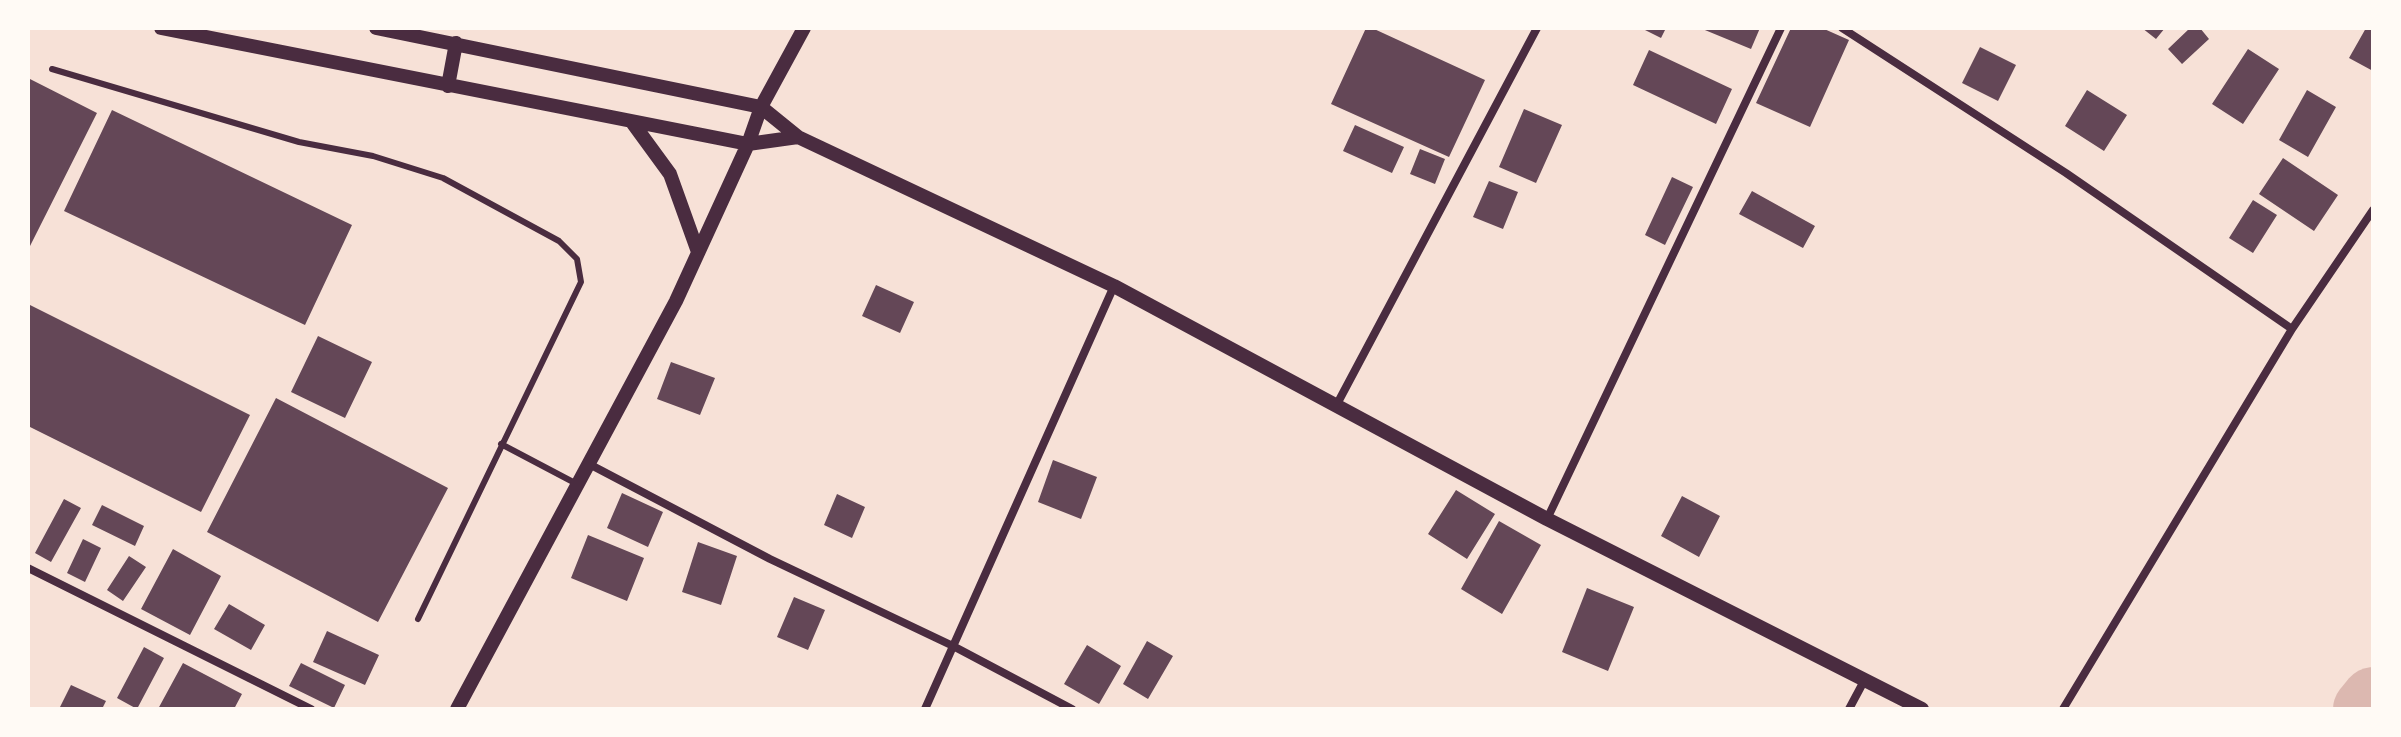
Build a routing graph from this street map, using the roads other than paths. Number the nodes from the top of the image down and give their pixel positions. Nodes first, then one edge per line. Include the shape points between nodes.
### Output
1 (161, 28) edge
2 (246, 28) edge
3 (376, 28) edge
4 (804, 28) edge
5 (1537, 28) edge
6 (1781, 28) edge
7 (1842, 28) edge
8 (456, 43) junction
9 (243, 44) junction
10 (52, 69) dead end
11 (448, 86) junction
12 (761, 107) junction
13 (632, 122) junction
14 (798, 137) junction
15 (748, 144) junction
16 (2373, 210) edge
17 (698, 252) junction
18 (1114, 286) junction
19 (2292, 329) junction
20 (1336, 407) junction
21 (501, 444) junction
22 (589, 464) junction
23 (578, 484) junction
24 (1547, 519) junction
25 (28, 568) edge
26 (418, 619) dead end
27 (953, 646) junction
28 (1864, 681) junction
29 (311, 709) edge
30 (457, 709) edge
31 (925, 709) edge
32 (1072, 709) edge
33 (1849, 709) edge
34 (1922, 709) edge
35 (2063, 709) edge

1 - 9 street
2 - 9 street
3 - 8 street
4 - 12 street
5 - 20 street
6 - 24 street
7 - 19 street via 2066,173
8 - 11 street
8 - 12 street
9 - 11 street
10 - 21 lane via 443,178 559,241 577,259 581,282
11 - 13 street
12 - 14 street
12 - 15 street
13 - 15 street
13 - 17 street via 670,174
14 - 15 street
14 - 18 street
15 - 17 street
16 - 19 street
17 - 22 street
18 - 20 street
18 - 27 street
19 - 35 street
20 - 24 street
21 - 23 lane
21 - 26 lane
22 - 23 street
22 - 27 street via 770,559
23 - 30 street
24 - 28 street
25 - 29 street
27 - 31 street
27 - 32 street
28 - 33 street
28 - 34 street

